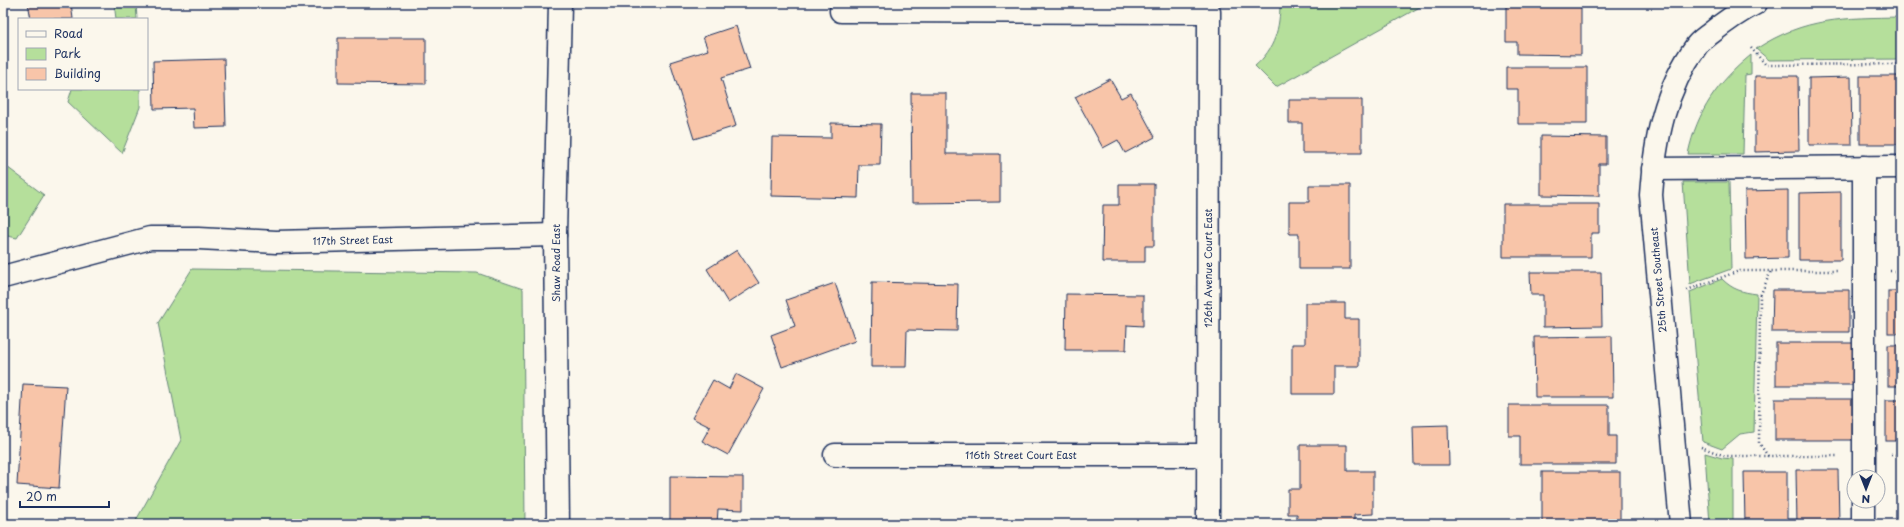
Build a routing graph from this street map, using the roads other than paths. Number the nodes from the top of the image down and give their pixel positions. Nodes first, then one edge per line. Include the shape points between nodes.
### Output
1 (560, 3) edge
2 (1756, 3) edge
3 (841, 11) dead end
4 (1901, 167) edge
5 (1864, 168) junction
6 (1653, 170) junction
7 (555, 235) junction
8 (3, 277) edge
9 (835, 455) dead end
10 (1208, 455) junction
11 (1864, 469) edge
12 (1864, 509) edge
13 (558, 524) edge
14 (1208, 524) edge
15 (1681, 524) edge
16 (1863, 524) edge

1 - 7 street, Shaw Road East
2 - 6 street, 25th Street Southeast via 1732,16 1698,44 1677,78 1663,115 1653,158
3 - 10 street, 126th Avenue Court East via 1209,12
4 - 5 street
5 - 6 street
5 - 11 street
6 - 15 street, 25th Street Southeast via 1652,208
7 - 8 street, 117th Street East via 276,242 150,238
7 - 13 street, Shaw Road East
9 - 10 street, 116th Street Court East
10 - 14 street, 126th Avenue Court East
12 - 16 street

